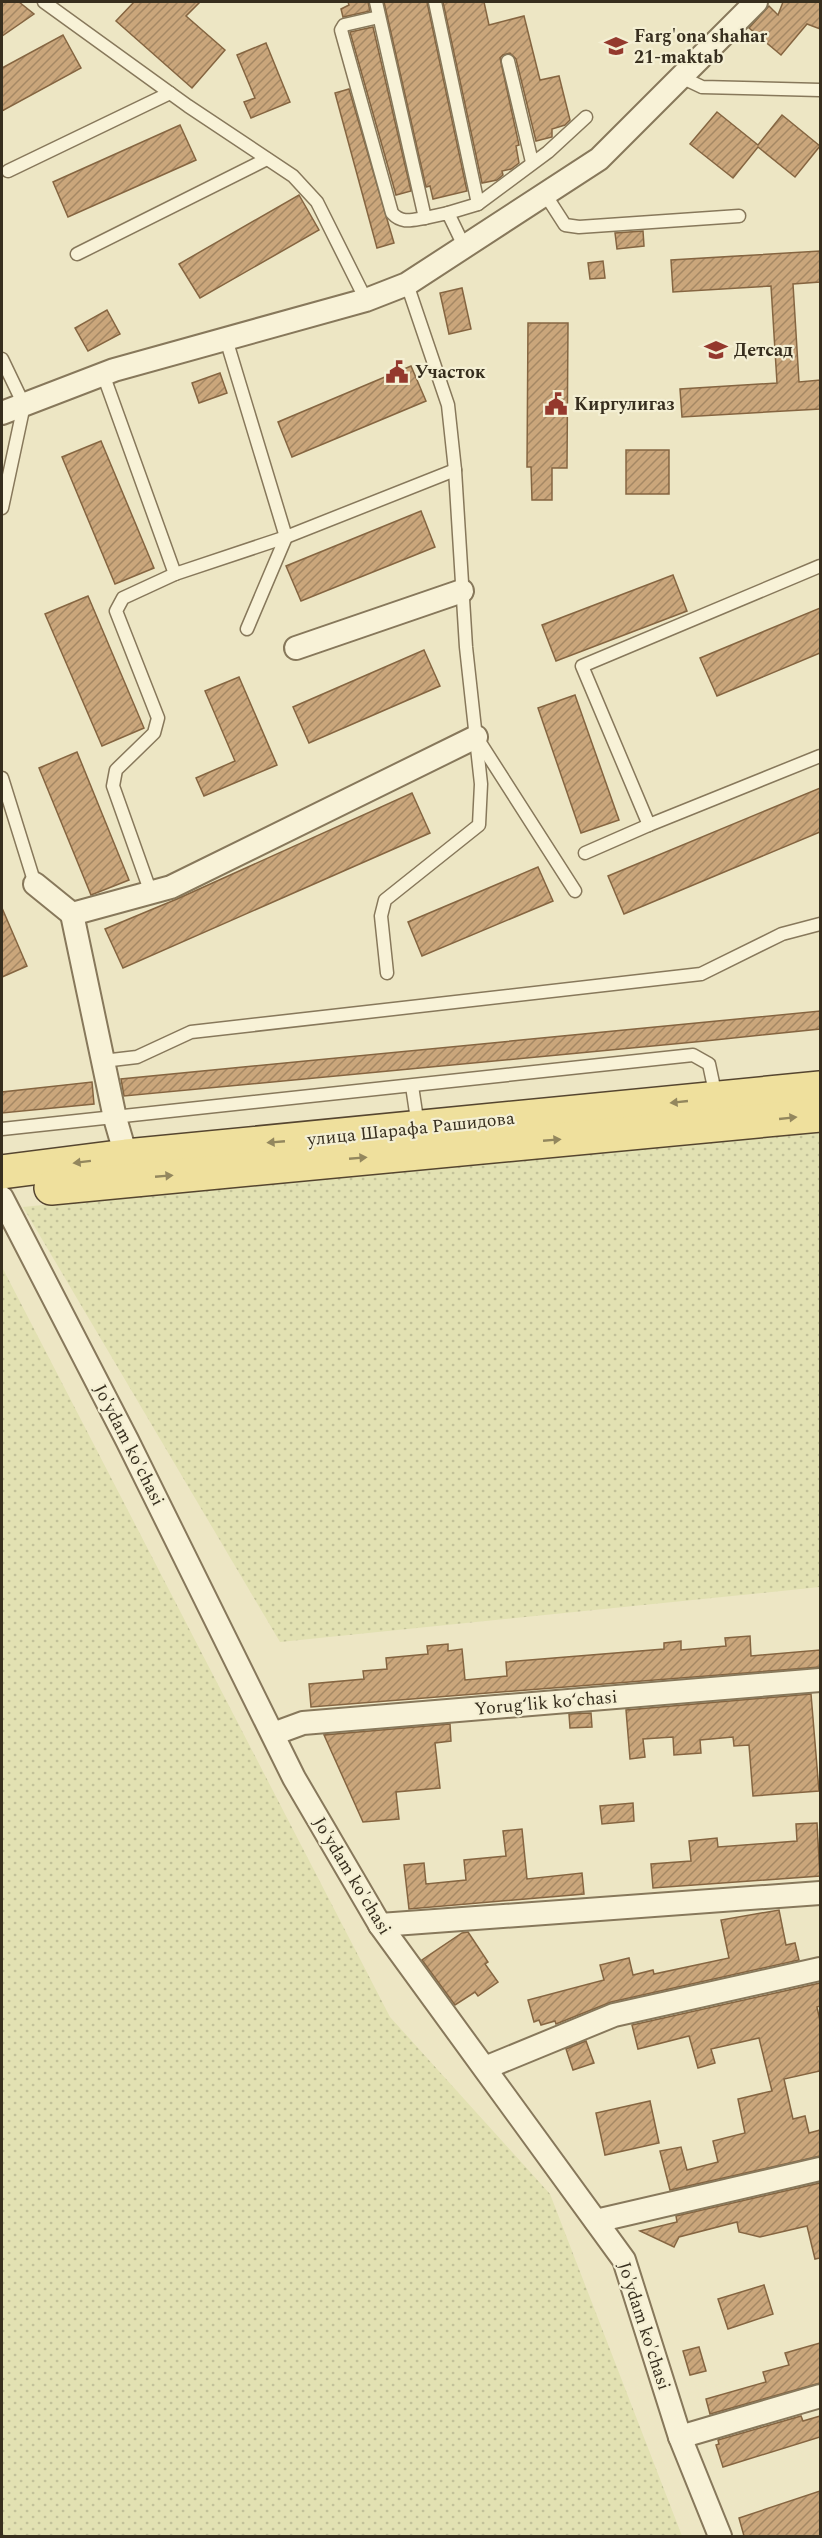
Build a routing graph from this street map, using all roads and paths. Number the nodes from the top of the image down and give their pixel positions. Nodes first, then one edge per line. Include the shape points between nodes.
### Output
1 (44, 2) edge
2 (376, 2) edge
3 (435, 2) edge
4 (756, 2) edge
5 (379, 17) junction
6 (508, 61) dead end
7 (681, 77) junction
8 (820, 90) edge
9 (170, 93) junction
10 (586, 117) dead end
11 (267, 159) junction
12 (532, 162) junction
13 (9, 171) dead end
14 (545, 194) junction
15 (478, 204) junction
16 (448, 213) junction
17 (739, 216) dead end
18 (425, 218) junction
19 (464, 246) junction
20 (77, 254) dead end
21 (407, 284) junction
22 (366, 300) junction
23 (226, 339) junction
24 (2, 359) edge
25 (103, 374) junction
26 (24, 405) junction
27 (2, 413) edge
28 (455, 470) junction
29 (2, 508) edge
30 (286, 537) junction
31 (820, 567) edge
32 (175, 574) junction
33 (462, 591) junction
34 (247, 629) dead end
35 (296, 648) dead end
36 (476, 737) junction
37 (820, 756) edge
38 (2, 778) edge
39 (5, 802) edge
40 (649, 825) junction
41 (585, 853) dead end
42 (35, 884) joint
43 (575, 891) dead end
44 (151, 892) junction
45 (72, 914) junction
46 (820, 924) edge
47 (387, 973) dead end
48 (103, 1061) junction
49 (412, 1086) junction
50 (820, 1088) edge
51 (733, 1106) junction
52 (820, 1115) edge
53 (115, 1118) junction
54 (418, 1128) junction
55 (2, 1129) edge
56 (126, 1156) junction
57 (2, 1172) edge
58 (2, 1193) edge
59 (2, 1198) edge
60 (820, 1680) edge
61 (273, 1734) junction
62 (820, 1893) edge
63 (380, 1925) junction
64 (820, 1969) edge
65 (485, 2067) junction
66 (820, 2169) edge
67 (596, 2221) junction
68 (820, 2396) edge
69 (680, 2437) junction
70 (720, 2536) edge

1 - 9 lane
2 - 5 lane
3 - 15 lane
4 - 7 street
5 - 18 lane
5 - 18 lane via 345,24 340,30 392,213 407,221
6 - 12 lane
7 - 8 lane via 702,87
7 - 14 street via 599,159
9 - 11 lane
9 - 13 lane
10 - 12 lane
11 - 20 lane
11 - 22 lane via 293,176 317,202
12 - 15 lane
14 - 17 lane via 565,225 579,227
14 - 19 street
15 - 16 lane
16 - 18 lane
16 - 19 lane
19 - 21 street
21 - 22 street
21 - 28 lane via 448,405
22 - 23 street
23 - 25 street
23 - 30 lane
24 - 26 lane
25 - 26 street
25 - 32 lane
26 - 27 street
26 - 29 lane
28 - 30 lane
28 - 33 lane
30 - 32 lane
30 - 34 lane
31 - 40 lane via 582,666
32 - 44 lane via 123,598 116,611 158,718 154,733 116,770 113,786
33 - 35 street
33 - 36 lane
36 - 43 lane
36 - 44 street via 171,887
36 - 47 lane via 481,784 479,825 386,900 381,916
37 - 40 lane
38 - 39 lane
39 - 42 lane
40 - 41 lane
42 - 45 street
44 - 45 street
45 - 48 street
46 - 48 lane via 782,934 701,974 191,1032 137,1057
48 - 53 street
49 - 51 lane via 693,1055 709,1064
49 - 53 lane
49 - 54 lane
50 - 51 main road, улица Шарафа Рашидова
51 -> 52 main road
51 -> 54 main road, улица Шарафа Рашидова
58 -> 51 main road
53 - 55 lane
53 - 56 street
54 -> 56 main road, улица Шарафа Рашидова
56 -> 57 main road, улица Шарафа Рашидова
59 - 61 street, Jo'ydam ko'chasi
60 - 61 street, Yorugʻlik koʻchasi via 303,1723
61 - 63 street, Jo'ydam ko'chasi via 294,1778
62 - 63 street
63 - 65 street, Jo'ydam ko'chasi
64 - 65 street via 614,2015
65 - 67 street, Jo'ydam ko'chasi
66 - 67 street
67 - 69 street, Jo'ydam ko'chasi via 624,2260
68 - 69 street
69 - 70 street, Jo'ydam ko'chasi

